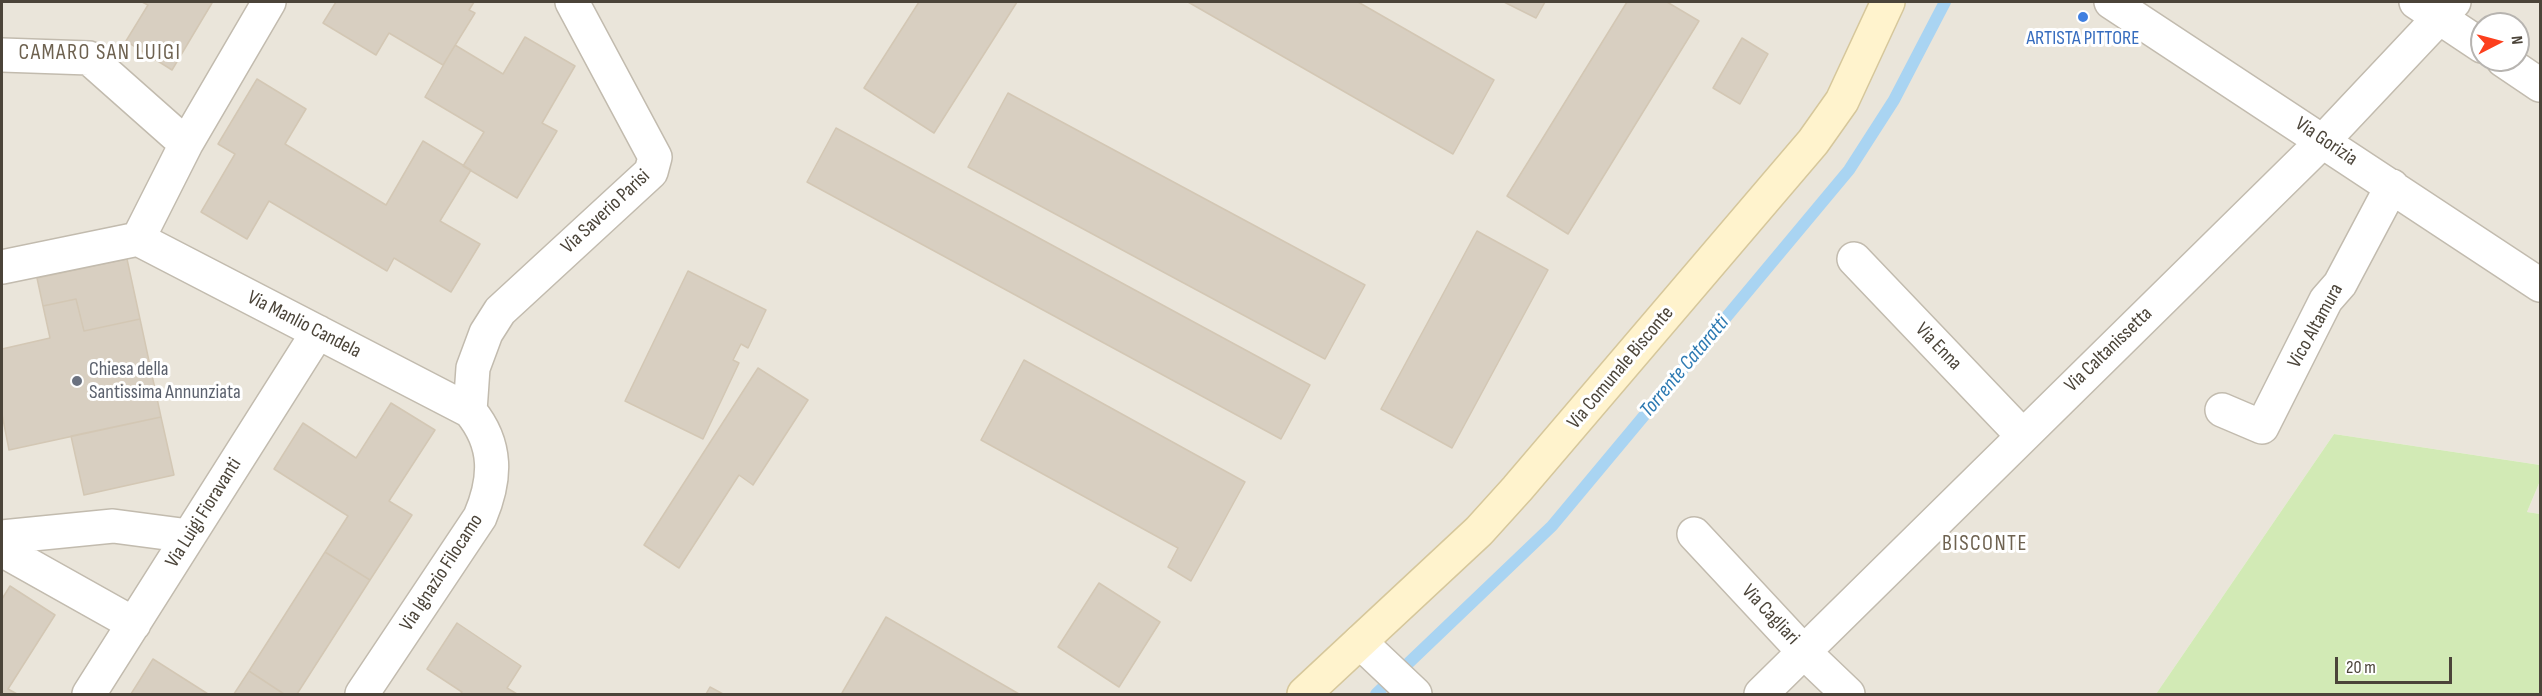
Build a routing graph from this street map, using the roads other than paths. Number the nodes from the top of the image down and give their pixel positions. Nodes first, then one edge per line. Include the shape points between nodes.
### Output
1 (269, 2) edge
2 (572, 2) edge
3 (1888, 2) edge
4 (2111, 2) edge
5 (2436, 7) edge
6 (2470, 36) edge
7 (2, 55) edge
8 (2521, 72) edge
9 (2541, 85) edge
10 (2323, 141) junction
11 (186, 144) junction
12 (2392, 186) junction
13 (138, 239) junction
14 (1854, 259) dead end
15 (2, 267) edge
16 (2541, 285) edge
17 (318, 332) junction
18 (2222, 410) dead end
19 (470, 411) junction
20 (2022, 435) junction
21 (1694, 534) dead end
22 (189, 536) junction
23 (2, 537) edge
24 (2, 550) edge
25 (134, 624) junction
26 (1370, 652) junction
27 (1804, 652) junction
28 (89, 694) edge
29 (362, 694) edge
30 (1304, 694) edge
31 (1415, 694) edge
32 (1761, 694) edge
33 (1848, 694) edge

1 - 11 street
2 - 19 street, Via Saverio Parisi via 655,157 654,166 500,311 486,333 473,368
3 - 26 street, Via Comunale Bisconte via 1842,101 1813,142 1517,489
4 - 10 street, Via Gorizia
5 - 6 street
5 - 10 street, Via Caltanissetta
7 - 11 street via 89,58
8 - 9 street
10 - 12 street, Via Gorizia
10 - 20 street, Via Caltanissetta
11 - 13 street
12 - 16 street, Via Gorizia
12 - 18 street, Vico Altamura via 2340,284 2326,300 2262,428
13 - 15 street
13 - 17 street, Via Manlio Candela
14 - 20 street, Via Enna
17 - 19 street, Via Manlio Candela
17 - 22 street, Via Luigi Fioravanti
19 - 29 street, Via Ignazio Filocamo via 484,428 488,441 489,495 480,517
20 - 27 street, Via Caltanissetta
21 - 27 street, Via Cagliari
22 - 23 street via 113,526
22 - 25 street, Via Luigi Fioravanti
24 - 25 street
25 - 28 street, Via Luigi Fioravanti
26 - 30 street, Via Comunale Bisconte
26 - 31 street
27 - 32 street, Via Caltanissetta
27 - 33 street, Via Cagliari

